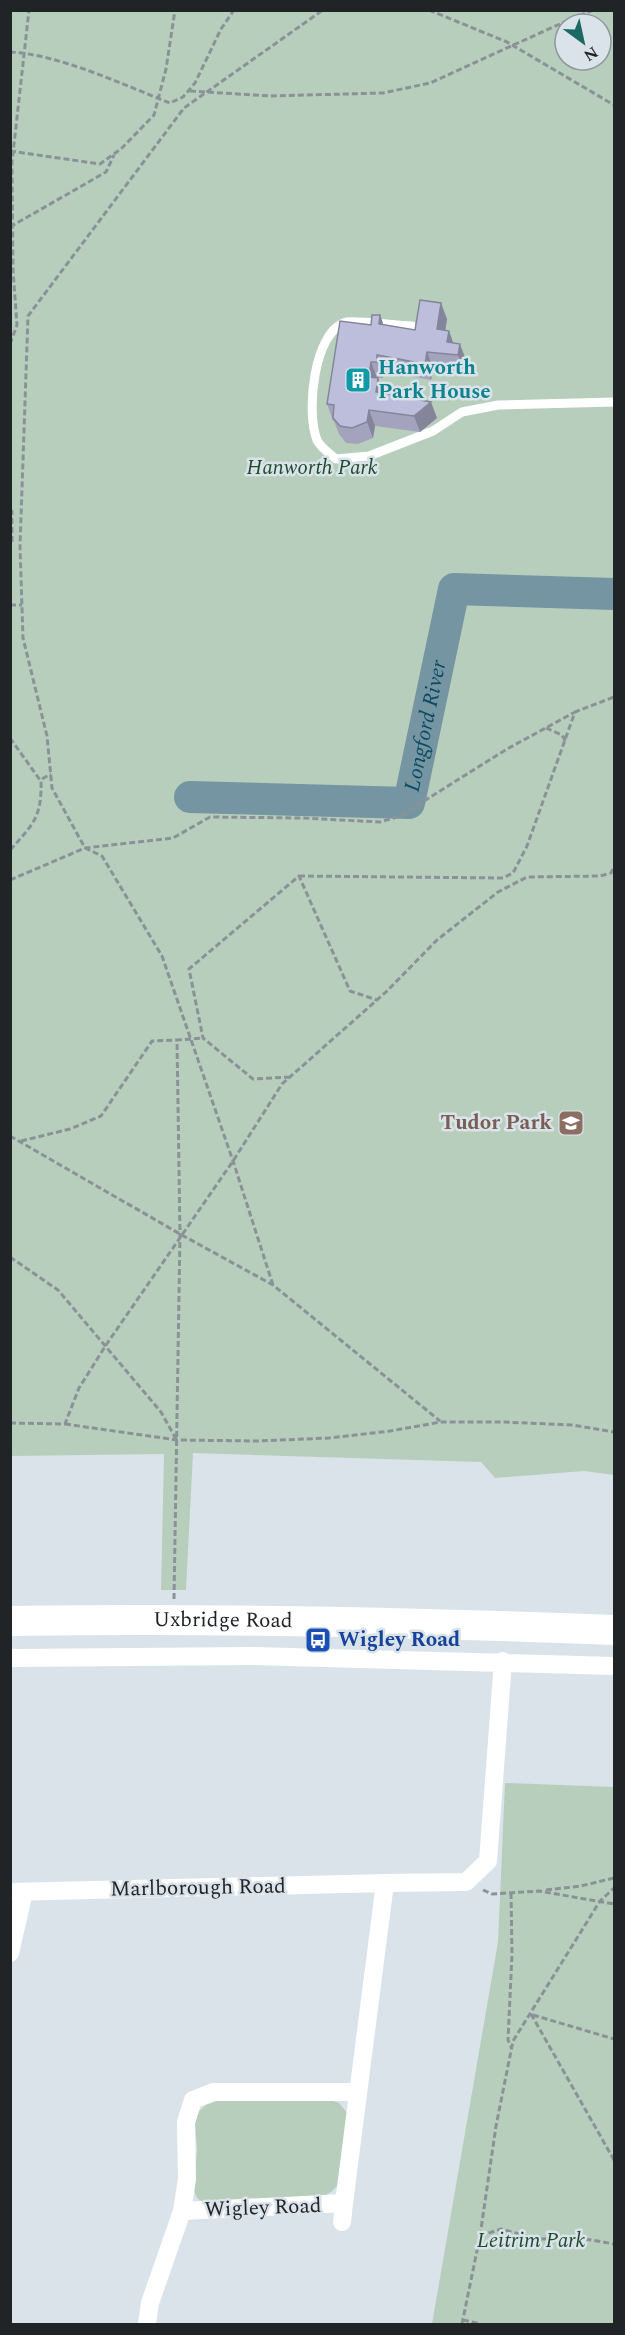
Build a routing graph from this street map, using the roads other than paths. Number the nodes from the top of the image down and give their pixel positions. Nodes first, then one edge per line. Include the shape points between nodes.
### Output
1 (412, 326) dead end
2 (615, 402) edge
3 (10, 1621) edge
4 (615, 1630) edge
5 (10, 1659) edge
6 (503, 1661) junction
7 (615, 1665) edge
8 (385, 1883) junction
9 (17, 1892) edge
10 (10, 1953) edge
11 (358, 2092) junction
12 (344, 2203) junction
13 (182, 2211) junction
14 (342, 2222) dead end
15 (147, 2325) edge

1 - 2 lane via 346,322 331,333 321,349 312,418 317,442 336,459 369,456 433,432 462,412 498,405
3 - 4 main road, Uxbridge Road via 174,1618
5 - 6 street, Uxbridge Road via 252,1656
6 - 7 street, Uxbridge Road
6 - 8 street via 488,1861 465,1882
8 - 9 street, Marlborough Road
8 - 11 street, Wigley Road
9 - 10 street
11 - 12 street, Wigley Road
11 - 13 street, Wigley Road via 213,2092 193,2100 186,2122 187,2179
12 - 13 street, Wigley Road
12 - 14 street, Wigley Road
13 - 15 street, Wigley Road via 150,2303

